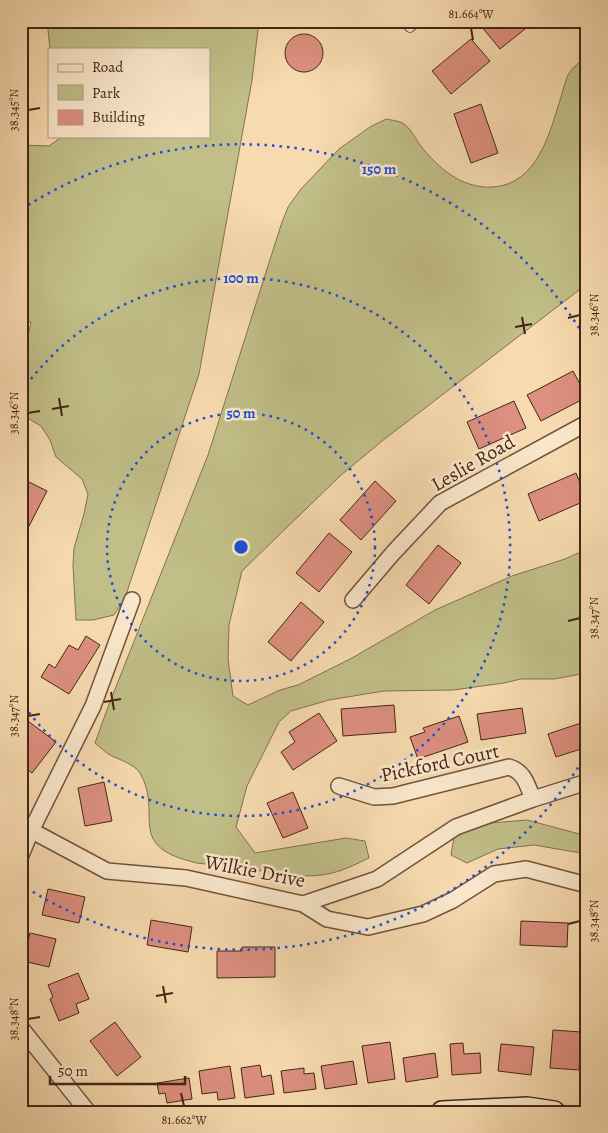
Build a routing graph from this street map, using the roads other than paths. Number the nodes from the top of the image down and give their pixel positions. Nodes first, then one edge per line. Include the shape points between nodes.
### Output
1 (402, 21) edge
2 (417, 21) edge
3 (587, 423) edge
4 (132, 600) dead end
5 (353, 600) dead end
6 (587, 782) edge
7 (339, 786) dead end
8 (533, 798) junction
9 (26, 828) edge
10 (21, 855) edge
11 (587, 884) edge
12 (302, 904) junction
13 (21, 1028) edge
14 (88, 1112) edge
15 (442, 1112) edge
16 (554, 1112) edge

1 - 2 lane via 410,28
3 - 5 street, Leslie Road via 440,502
4 - 9 street via 93,706
6 - 8 street, Wilkie Drive
7 - 8 street, Pickford Court via 374,798 393,796 509,767 524,776
8 - 12 street, Wilkie Drive via 456,827 377,879
9 - 10 street
9 - 12 street, Wilkie Drive via 107,871 186,878
11 - 12 street via 526,868 494,874 453,900 423,914 368,927 327,919
13 - 14 street
15 - 16 street via 526,1108

